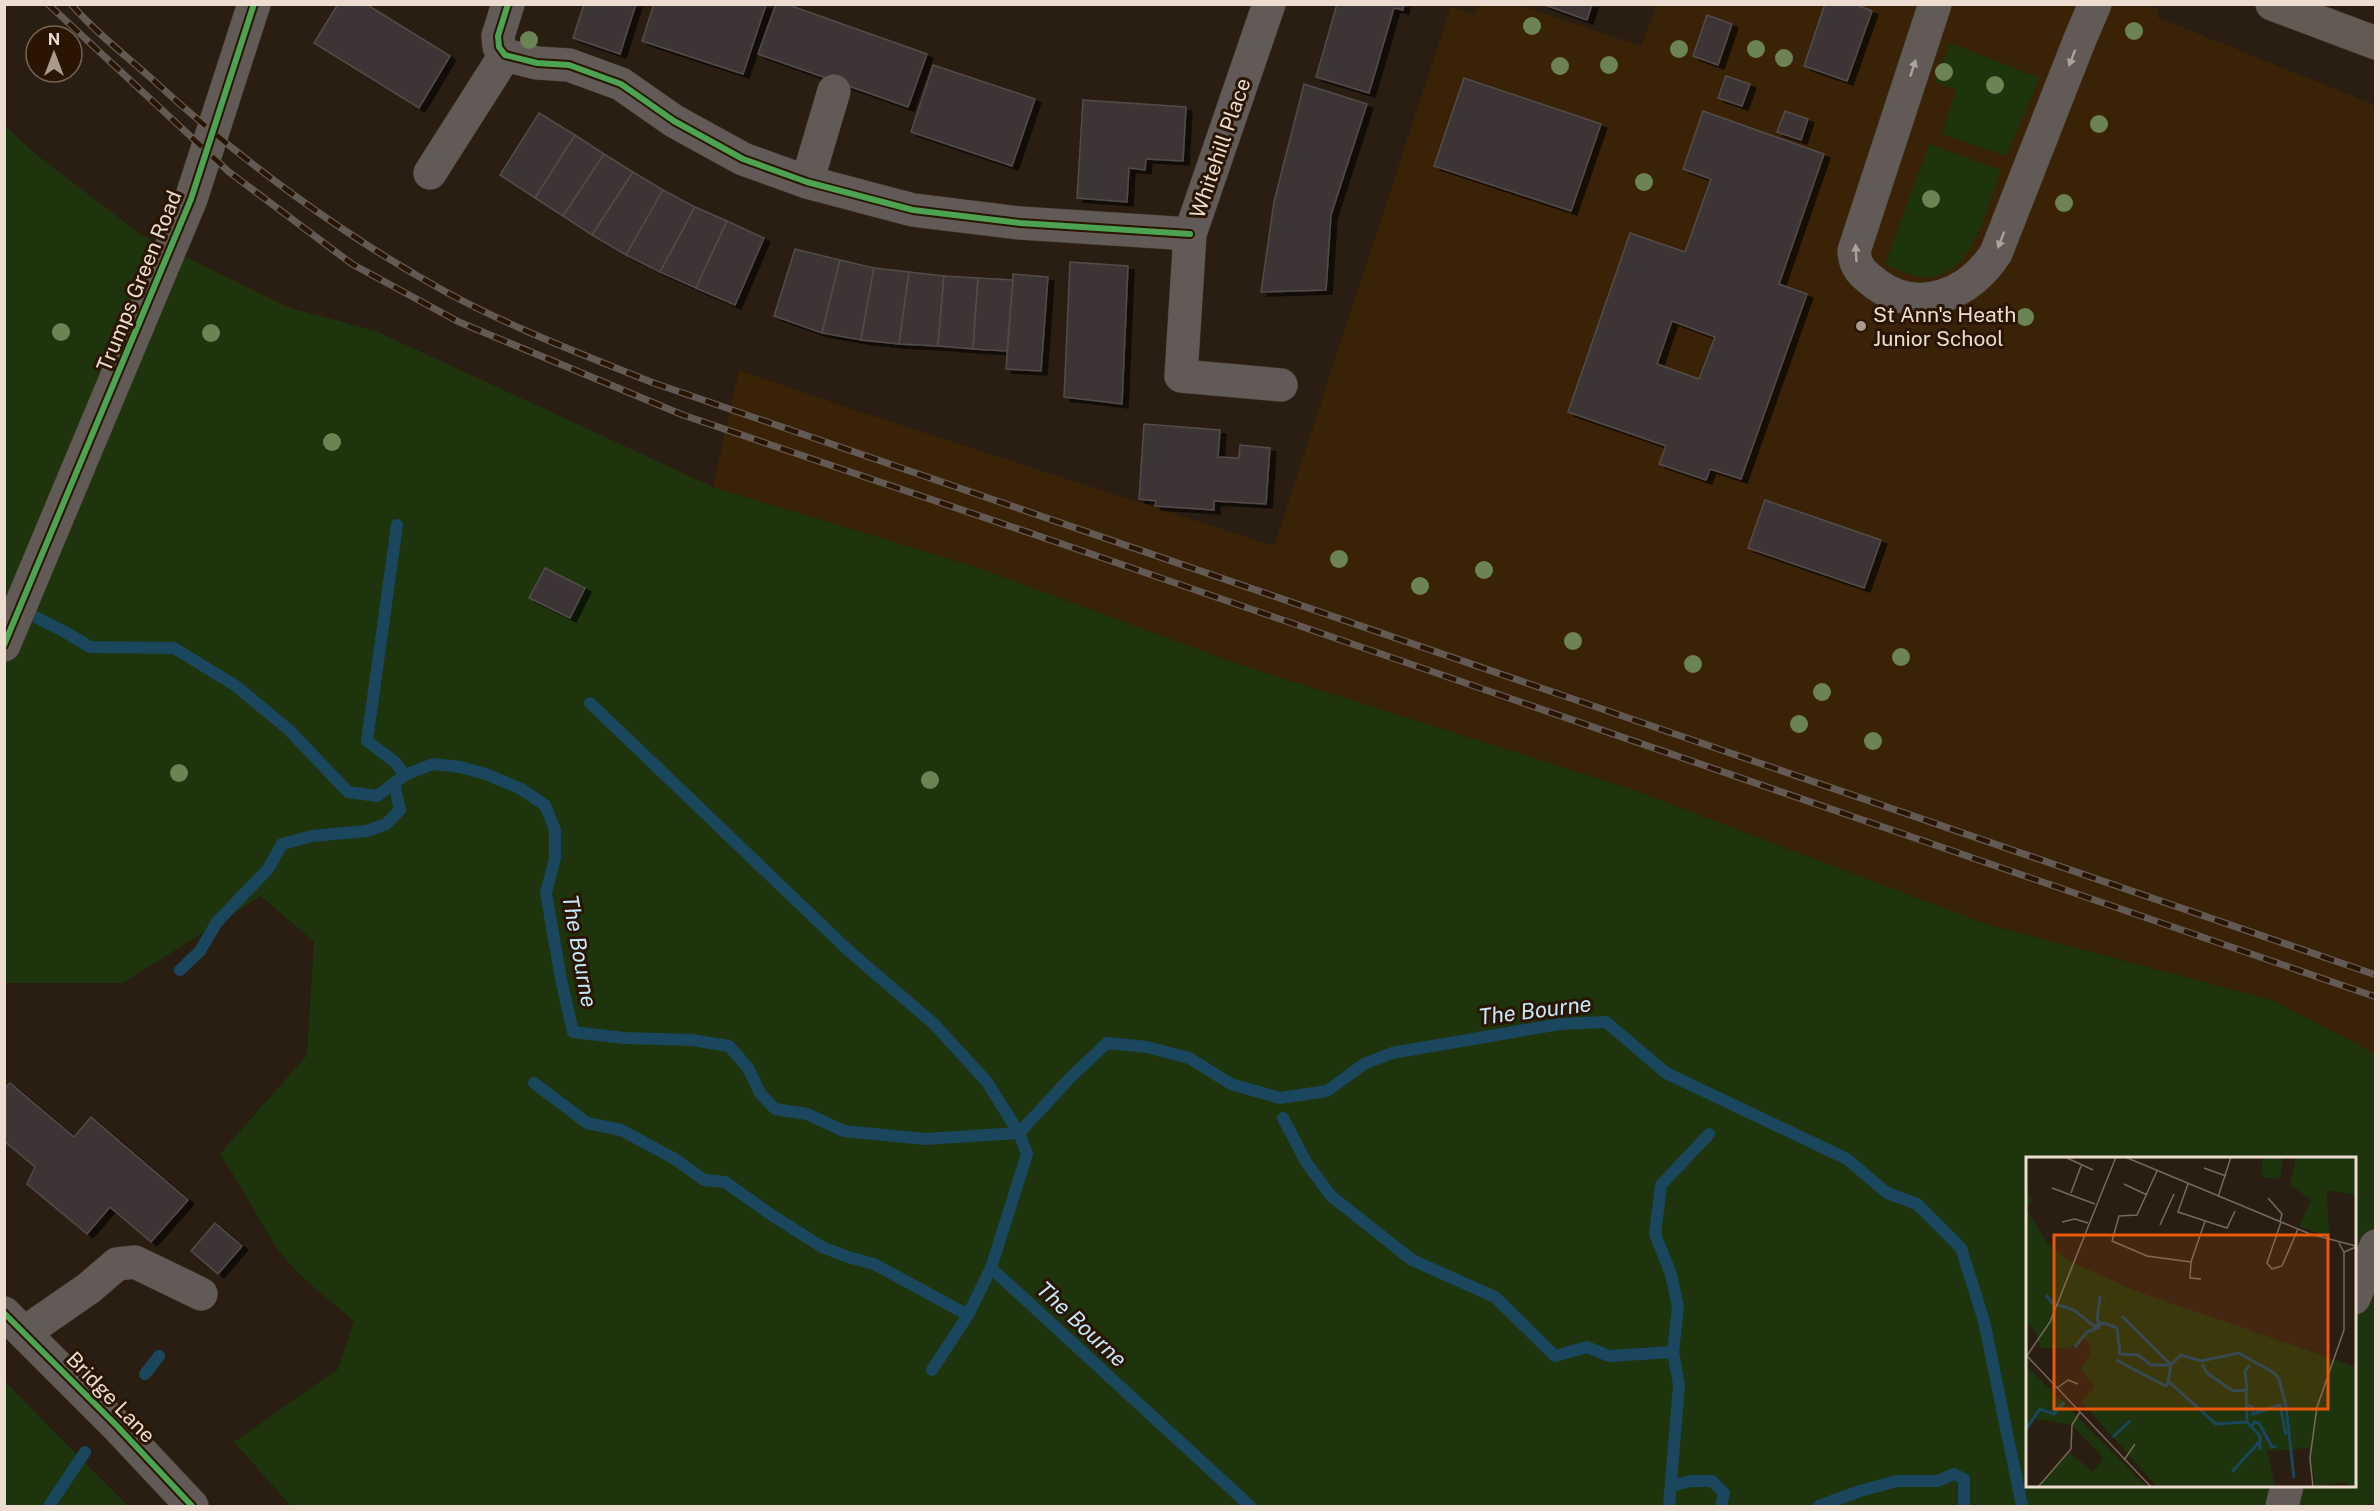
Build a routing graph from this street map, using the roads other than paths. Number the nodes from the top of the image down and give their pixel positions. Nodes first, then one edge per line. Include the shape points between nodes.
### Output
1 (254, 4) edge
2 (508, 4) edge
3 (1269, 4) edge
4 (1935, 4) edge
5 (2095, 4) edge
6 (2272, 4) edge
7 (2376, 43) edge
8 (505, 55) junction
9 (834, 91) dead end
10 (430, 173) dead end
11 (807, 182) junction
12 (1190, 234) junction
13 (1281, 385) dead end
14 (4, 645) edge
15 (2376, 1246) edge
16 (201, 1294) dead end
17 (2356, 1296) edge
18 (14, 1323) edge
19 (2287, 1487) edge
20 (192, 1506) edge
21 (2282, 1506) edge

1 - 14 street, Trumps Green Road via 191,199
2 - 8 street via 498,36
3 - 12 street, Whitehill Place
5 -> 4 street via 1991,261 1972,283 1956,292 1939,298 1910,298 1881,287 1865,275 1858,268 1854,251
6 - 7 main road
8 - 10 street
8 - 11 street via 569,65 621,84 674,121 743,159
9 - 11 street
11 - 12 street via 913,210 1020,223
12 - 13 street, Whitehill Place via 1181,376
15 - 17 street
16 - 18 street via 135,1262 117,1263 89,1288 53,1311
18 - 20 street, Bridge Lane
19 - 21 street

